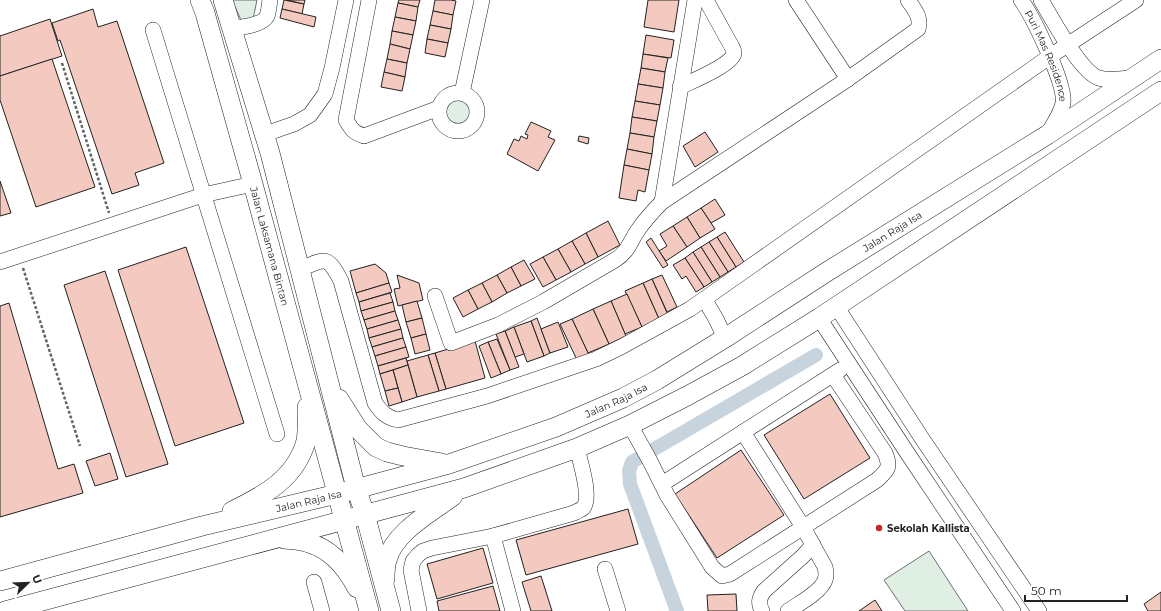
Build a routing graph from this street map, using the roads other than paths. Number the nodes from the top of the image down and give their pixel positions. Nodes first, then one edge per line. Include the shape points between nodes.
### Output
1 (200, 0) edge
2 (223, 0) edge
3 (270, 0) edge
4 (346, 0) edge
5 (369, 0) edge
6 (482, 0) edge
7 (695, 0) edge
8 (706, 0) edge
9 (796, 0) edge
10 (908, 0) edge
11 (1021, 0) edge
12 (1041, 0) edge
13 (1136, 0) edge
14 (232, 29) junction
15 (153, 30) dead end
16 (1068, 45) junction
17 (1049, 57) junction
18 (1161, 59) edge
19 (1133, 78) junction
20 (848, 79) junction
21 (680, 87) junction
22 (1161, 91) edge
23 (462, 93) junction
24 (439, 108) junction
25 (264, 134) junction
26 (1048, 134) junction
27 (277, 179) junction
28 (253, 184) junction
29 (203, 195) junction
30 (662, 202) junction
31 (0, 262) edge
32 (300, 269) junction
33 (435, 296) dead end
34 (705, 300) junction
35 (836, 306) junction
36 (819, 318) junction
37 (725, 338) junction
38 (850, 364) junction
39 (833, 375) junction
40 (329, 382) junction
41 (307, 383) junction
42 (630, 425) junction
43 (743, 432) junction
44 (277, 434) dead end
45 (923, 440) junction
46 (577, 448) junction
47 (906, 451) junction
48 (449, 464) junction
49 (662, 484) junction
50 (356, 488) junction
51 (464, 488) junction
52 (337, 494) junction
53 (365, 514) junction
54 (344, 520) junction
55 (202, 526) junction
56 (803, 527) junction
57 (493, 536) junction
58 (277, 538) junction
59 (813, 545) junction
60 (605, 569) dead end
61 (0, 581) edge
62 (314, 582) dead end
63 (384, 587) junction
64 (369, 610) edge
65 (4, 611) edge
66 (322, 611) edge
67 (391, 611) edge
68 (419, 611) edge
69 (513, 611) edge
70 (618, 611) edge
71 (762, 611) edge
72 (788, 611) edge
73 (1013, 611) edge
74 (1039, 611) edge

1 - 28 main road, Jalan Laksamana Bintan
2 - 14 main road
3 - 14 street via 267,16 261,22
4 - 25 street via 325,94 310,115 294,124
5 - 24 street via 346,120 352,130 364,136
6 - 23 street
7 - 21 street
8 - 21 street via 735,53 719,68
9 - 20 street
10 - 20 street via 918,16 918,29
11 - 17 street, Puri Mas Residence
12 - 16 street, Puri Mas Residence
13 - 16 street
14 - 25 main road
15 - 29 street
16 - 17 street
16 - 19 street, Puri Mas Residence via 1094,76 1100,79
17 - 26 street, Puri Mas Residence via 1060,80 1063,103
17 - 34 street
18 - 19 main road, Jalan Raja Isa
19 - 26 main road, Jalan Raja Isa
20 - 30 street
21 - 30 street
22 - 35 main road
23 - 24 street via 456,92 445,97
23 - 24 street via 473,99 478,112 477,118 468,128 462,131 449,129 440,120
25 - 27 main road
26 - 37 main road, Jalan Raja Isa
27 - 28 main road
27 - 32 main road
28 - 29 street
28 - 41 main road, Jalan Laksamana Bintan
29 - 31 street
29 - 44 street
30 - 33 street via 643,223 623,255 498,325 451,343
32 - 34 street via 319,261 326,261 334,268 341,281 375,402 390,419 398,420 487,396 596,359 628,344
32 - 40 main road
34 - 37 street
35 - 36 main road
35 - 45 street
36 - 38 street
36 - 42 main road via 742,366
37 - 48 main road, Jalan Raja Isa via 624,398 556,427
38 - 39 street
38 - 47 street
39 - 43 street
39 - 56 street via 885,453 888,467 877,480
40 - 48 main road via 358,429 376,447 403,456
40 - 50 main road
41 - 52 main road, Jalan Laksamana Bintan
41 - 55 main road via 306,439 293,468 256,500
42 - 46 main road
42 - 49 street
43 - 49 street
43 - 56 street
45 - 47 street
45 - 74 street
46 - 51 main road
46 - 57 street via 586,490 586,502 582,508
47 - 73 street
48 - 50 main road, Jalan Raja Isa
49 - 56 street via 712,567 722,576 736,572
50 - 52 main road, Jalan Raja Isa
50 - 53 main road
51 - 53 main road
51 - 63 main road via 413,524 393,547 387,559
52 - 54 main road, Jalan Laksamana Bintan
52 - 55 main road, Jalan Raja Isa
53 - 54 main road
53 - 63 main road
54 - 58 main road
54 - 64 main road, Jalan Laksamana Bintan
55 - 61 main road, Jalan Raja Isa
56 - 59 street
57 - 68 street via 432,548 418,555 411,570
57 - 69 street
58 - 64 main road via 308,542 327,553 341,564 352,578
58 - 65 main road
59 - 71 street via 764,591 760,597
59 - 72 street via 825,567 825,581 814,593
60 - 70 street
62 - 66 street
63 - 67 main road

